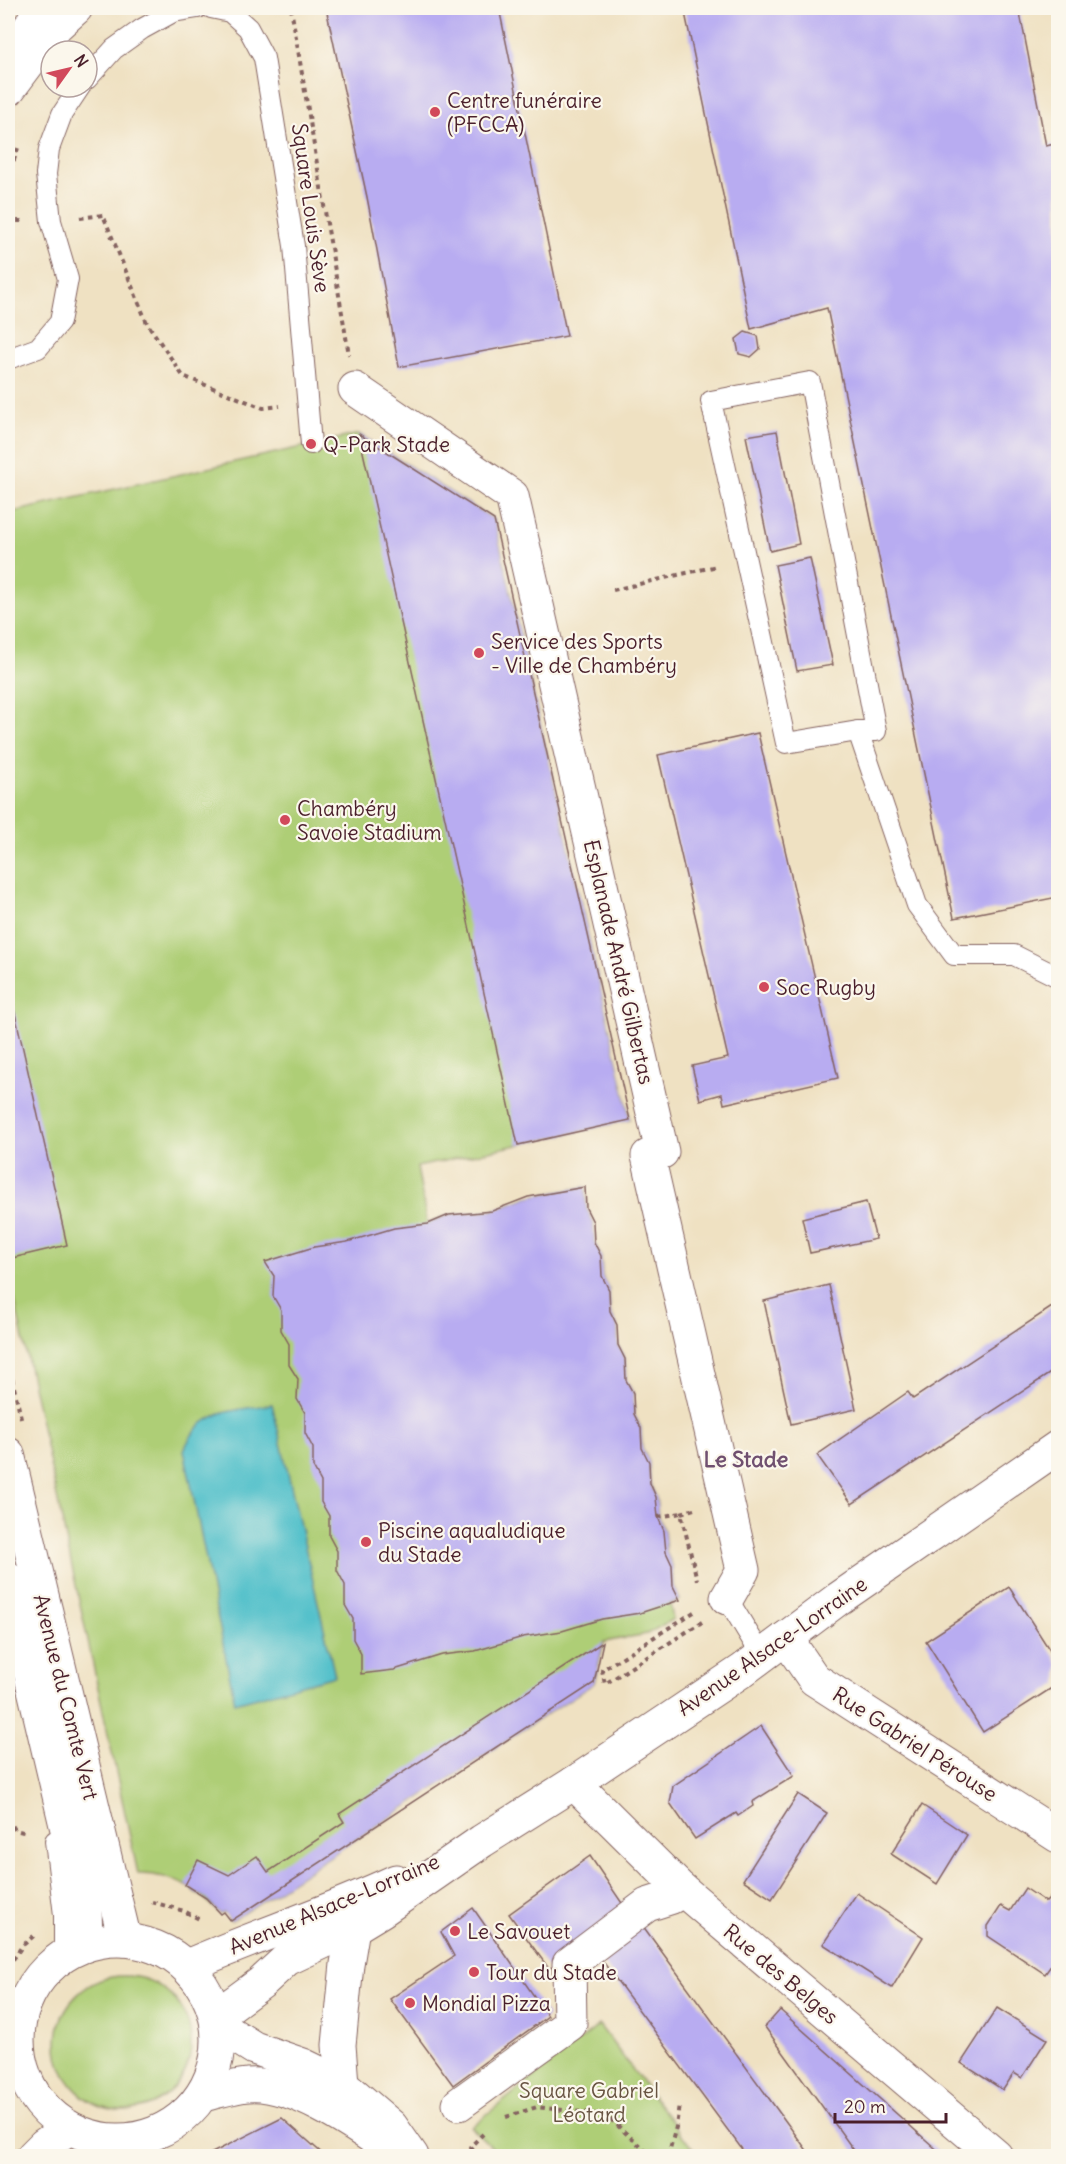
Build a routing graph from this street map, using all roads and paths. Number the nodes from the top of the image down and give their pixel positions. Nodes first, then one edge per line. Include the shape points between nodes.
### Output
1 (40, 8) edge
2 (76, 8) edge
3 (198, 8) edge
4 (211, 8) edge
5 (291, 8) edge
6 (99, 66) edge
7 (8, 77) edge
8 (8, 90) edge
9 (72, 99) edge
10 (8, 221) edge
11 (51, 221) junction
12 (8, 359) edge
13 (355, 389) joint
14 (308, 403) junction
15 (311, 444) dead end
16 (746, 560) junction
17 (613, 590) dead end
18 (858, 731) junction
19 (1059, 977) edge
20 (1059, 1447) edge
21 (8, 1454) edge
22 (696, 1509) dead end
23 (681, 1513) junction
24 (658, 1517) dead end
25 (8, 1579) edge
26 (709, 1602) junction
27 (8, 1643) edge
28 (774, 1647) junction
29 (574, 1783) junction
30 (1059, 1836) edge
31 (482, 1841) junction
32 (672, 1897) dead end
33 (146, 1901) dead end
34 (353, 1928) junction
35 (125, 1940) junction
36 (235, 1946) junction
37 (75, 1950) junction
38 (187, 1966) junction
39 (17, 1995) edge
40 (217, 2021) junction
41 (15, 2084) edge
42 (342, 2084) junction
43 (203, 2095) junction
44 (459, 2103) dead end
45 (679, 2104) dead end
46 (497, 2123) dead end
47 (488, 2130) dead end
48 (91, 2141) edge
49 (157, 2145) edge
50 (33, 2157) edge
51 (401, 2157) edge
52 (412, 2157) edge
53 (479, 2157) edge
54 (651, 2157) edge
55 (668, 2157) edge
56 (996, 2157) edge

1 - 7 main road via 14,56
2 - 8 main road via 56,26
3 - 6 lane via 173,12 142,29
4 - 14 lane, Square Louis Sève via 230,12 248,28 264,58 294,246
5 - 13 path
9 - 11 lane via 49,149 46,174
10 - 11 path
11 - 12 lane via 68,279 60,322 38,348
11 - 14 path via 103,215 147,323 183,376 263,408
13 - 26 main road, Esplanade André Gilbertas via 512,496 662,1152 648,1156 743,1569
14 - 15 lane, Square Louis Sève
16 - 17 path
16 - 18 lane via 786,743
16 - 18 lane via 711,401 810,382 876,731
18 - 19 lane via 917,905 954,956 1014,955
20 - 28 main road, Avenue Alsace-Lorraine
21 - 35 main road, Avenue du Comte Vert
22 - 23 path
23 - 24 path
23 - 26 path
25 - 37 main road, Avenue du Comte Vert via 85,1906
26 - 26 path via 605,1684 600,1670
26 - 28 lane
27 - 37 lane via 55,1839 64,1915
28 - 29 main road, Avenue Alsace-Lorraine
28 - 30 main road, Rue Gabriel Pérouse via 814,1679
29 - 31 main road, Avenue Alsace-Lorraine
29 - 56 main road, Rue des Belges via 678,1886
31 - 34 main road, Avenue Alsace-Lorraine
31 - 36 main road, Avenue Alsace-Lorraine via 341,1906
32 - 44 main road via 647,1905 569,1964 570,2024
33 - 36 path via 184,1911 212,1926
34 - 40 main road, Avenue Alsace-Lorraine via 287,1959
34 - 42 main road via 339,2045
35 - 37 main road via 103,1941
35 - 38 main road via 166,1952
36 - 38 main road, Avenue Alsace-Lorraine
37 - 39 main road
38 - 40 main road via 207,1993
39 - 41 main road
40 - 42 main road via 254,2048
40 - 43 main road via 219,2049
41 - 48 main road
42 - 52 main road via 391,2126
43 - 49 main road
43 - 51 main road via 249,2085 291,2092 352,2123
45 - 55 path
46 - 54 path via 537,2107 606,2115
47 - 53 path via 470,2147
48 - 49 main road via 131,2140
48 - 50 main road via 44,2145

